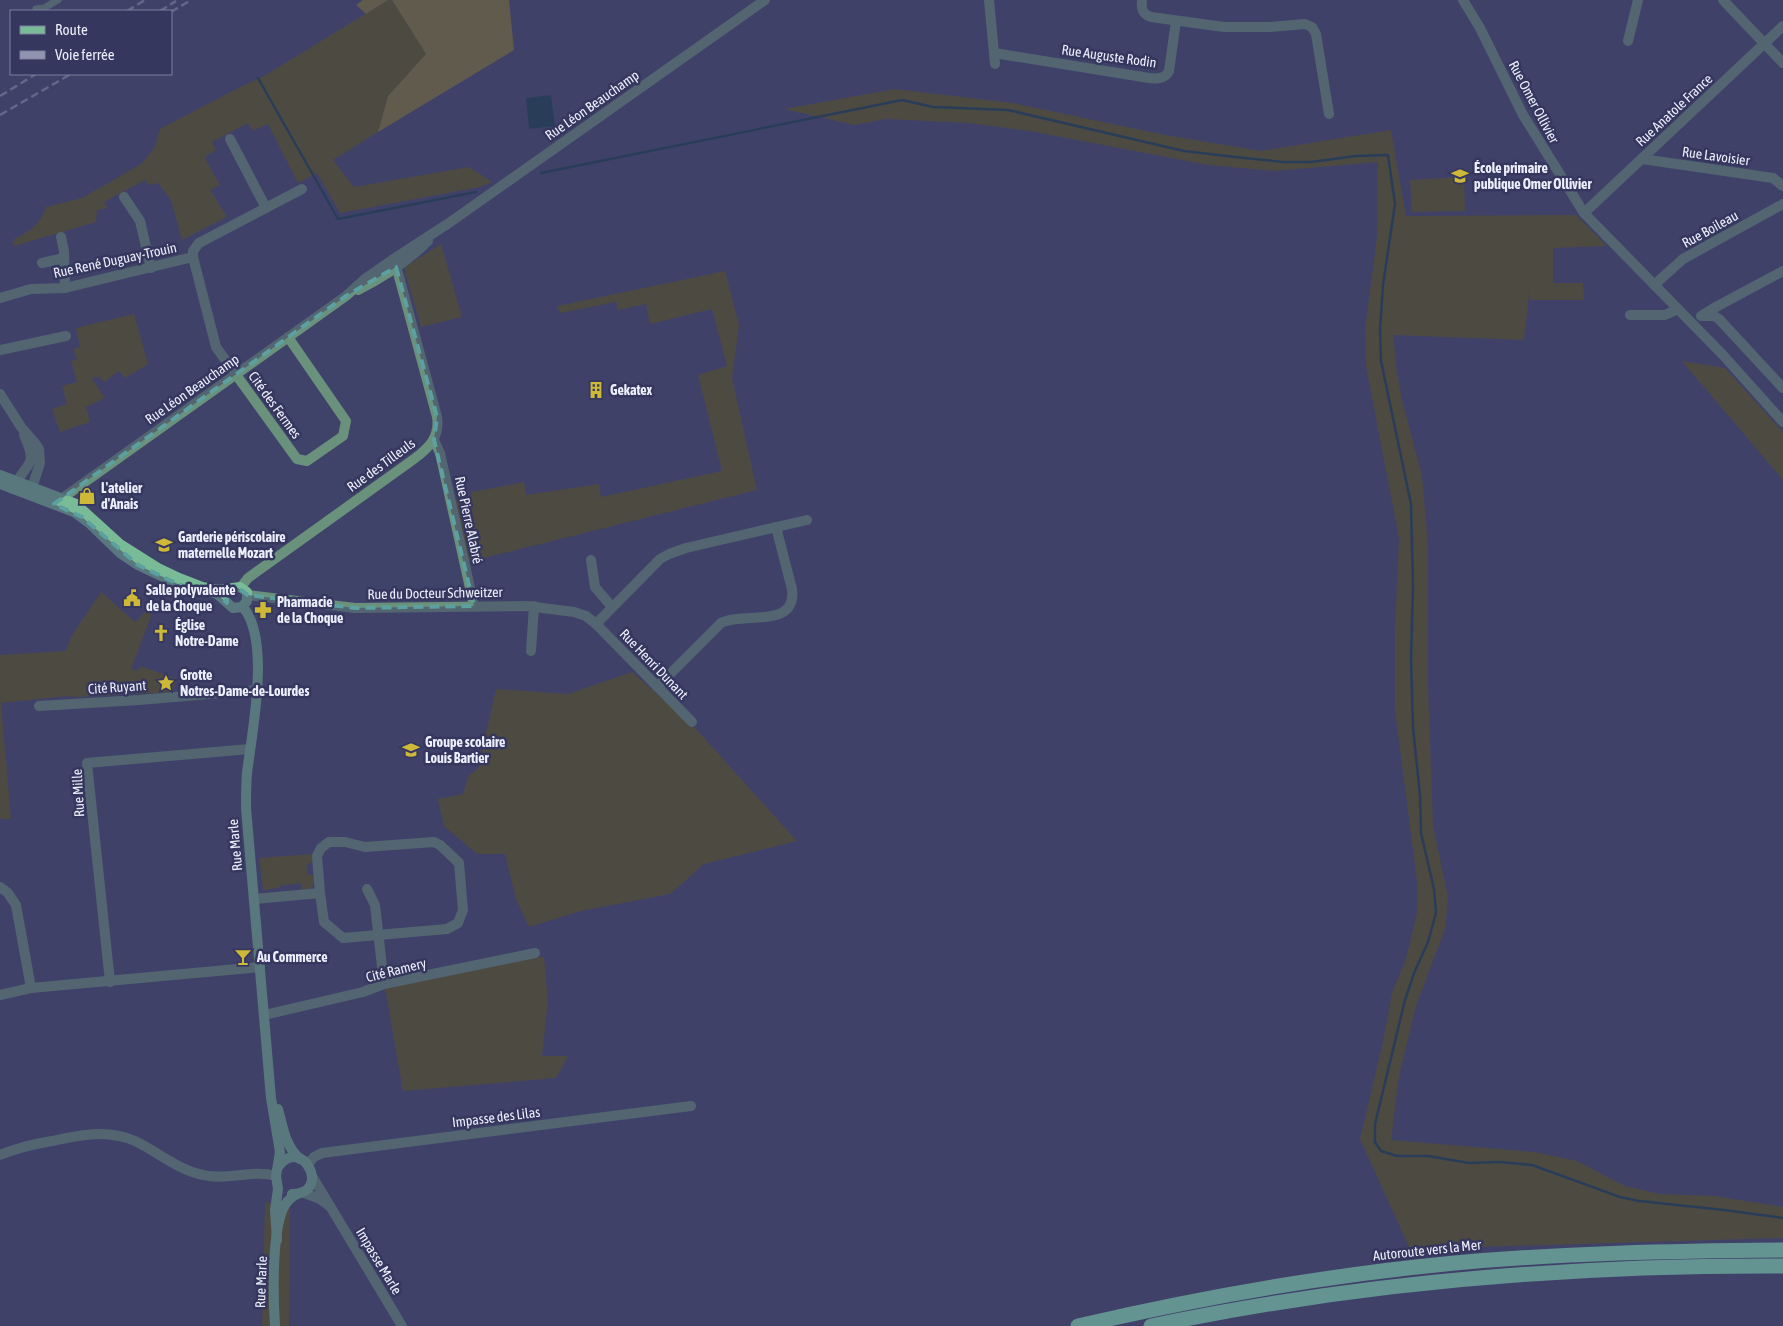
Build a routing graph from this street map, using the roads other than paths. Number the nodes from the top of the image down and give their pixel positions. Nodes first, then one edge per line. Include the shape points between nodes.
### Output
1 (58, 0) edge
2 (765, 0) edge
3 (989, 0) edge
4 (1142, 0) edge
5 (1463, 0) edge
6 (1638, 0) edge
7 (1723, 0) edge
8 (36, 9) dead end
9 (1176, 21) junction
10 (1783, 26) edge
11 (1628, 41) dead end
12 (1765, 43) junction
13 (994, 53) junction
14 (1783, 62) edge
15 (995, 64) dead end
16 (1329, 114) dead end
17 (230, 139) dead end
18 (1642, 159) junction
19 (1783, 186) edge
20 (302, 189) dead end
21 (124, 197) dead end
22 (1783, 204) edge
23 (266, 208) junction
24 (1584, 213) junction
25 (60, 237) dead end
26 (193, 257) junction
27 (64, 258) junction
28 (42, 263) dead end
29 (394, 263) junction
30 (151, 268) junction
31 (1783, 271) edge
32 (1654, 285) junction
33 (65, 288) junction
34 (0, 298) edge
35 (1678, 309) junction
36 (1630, 315) dead end
37 (1702, 316) junction
38 (1691, 322) junction
39 (66, 336) dead end
40 (288, 337) junction
41 (0, 350) edge
42 (236, 374) junction
43 (1783, 388) edge
44 (0, 394) edge
45 (1783, 422) edge
46 (21, 427) junction
47 (434, 440) junction
48 (0, 475) edge
49 (0, 484) edge
50 (15, 485) junction
51 (31, 491) junction
52 (58, 501) junction
53 (807, 520) dead end
54 (776, 527) junction
55 (592, 560) dead end
56 (229, 589) junction
57 (244, 591) junction
58 (227, 602) junction
59 (474, 606) junction
60 (534, 606) junction
61 (243, 607) junction
62 (612, 607) junction
63 (596, 624) junction
64 (530, 651) dead end
65 (657, 687) junction
66 (257, 690) junction
67 (39, 706) dead end
68 (692, 722) dead end
69 (250, 749) junction
70 (0, 887) edge
71 (367, 889) dead end
72 (320, 893) junction
73 (254, 899) junction
74 (378, 935) junction
75 (535, 953) dead end
76 (260, 967) junction
77 (110, 982) junction
78 (384, 984) junction
79 (31, 988) junction
80 (0, 995) edge
81 (264, 1015) junction
82 (270, 1084) junction
83 (691, 1106) dead end
84 (0, 1155) edge
85 (304, 1161) junction
86 (277, 1175) junction
87 (312, 1176) junction
88 (300, 1193) junction
89 (332, 1209) junction
90 (277, 1240) junction
91 (1783, 1250) edge
92 (1783, 1266) edge
93 (275, 1326) edge
94 (402, 1326) edge
95 (1078, 1326) edge
96 (1151, 1326) edge

1 - 8 street
2 - 29 street, Rue Léon Beauchamp via 435,233 414,244
3 - 13 street
4 - 9 street via 1142,10 1148,16
5 - 24 street, Rue Omer Ollivier via 1483,32 1523,115
6 - 11 street
7 - 12 street
9 - 13 street, Rue Auguste Rodin via 1169,71 1161,78
9 - 16 street via 1224,27 1309,25 1316,34
10 - 12 street, Rue Anatole France
12 - 14 street
12 - 18 street, Rue Anatole France
13 - 15 street
17 - 23 street
18 - 19 street, Rue Lavoisier via 1773,178
18 - 24 street, Rue Anatole France
20 - 23 street
21 - 30 street via 140,221
22 - 32 street, Rue Boileau via 1683,259
23 - 26 street via 199,243
24 - 32 street, Rue Omer Ollivier
25 - 27 street
26 - 30 street, Rue René Duguay-Trouin
26 - 42 street, Rue René Duguay-Trouin via 214,342
27 - 28 street
27 - 33 street
29 - 40 street, Rue Léon Beauchamp via 366,278
29 - 47 street, Rue des Tilleuls via 437,417
30 - 33 street, Rue René Duguay-Trouin
31 - 37 street
32 - 35 street, Rue Omer Ollivier
33 - 34 street, Rue René Duguay-Trouin via 36,288
35 - 36 street via 1665,316
35 - 38 street, Rue Omer Ollivier
37 - 38 street
37 - 43 street via 1720,319
38 - 45 street, Rue Omer Ollivier
39 - 41 street
40 - 42 street, Rue Léon Beauchamp
40 - 42 street, Cité des Fermes via 346,421 343,436 307,461 297,459
42 - 52 street, Rue Léon Beauchamp
44 - 46 street
46 - 50 street via 32,460
46 - 51 street via 35,443 40,455
47 - 57 street, Rue des Tilleuls via 414,459 248,578
47 - 59 street, Rue Pierre Alabré via 440,453
48 - 50 main road
49 - 50 main road
50 - 51 main road
51 - 52 main road
52 - 56 main road via 82,509 109,535 158,568 202,587
52 - 58 main road via 138,565 180,585 217,594
53 - 54 street
54 - 62 street via 668,554
54 - 65 street via 792,589 789,607 778,615 734,618 721,623
55 - 62 street via 595,587
56 - 57 main road via 234,586
56 - 58 main road
57 - 59 street, Rue du Docteur Schweitzer via 355,608
57 - 61 main road via 247,601
58 - 61 main road via 235,608
59 - 60 street, Rue du Docteur Schweitzer
60 - 63 street, Rue du Docteur Schweitzer via 574,612
60 - 64 street
61 - 66 main road, Rue Marle via 249,615 256,639
62 - 63 street
63 - 65 street, Rue Henri Dunant
65 - 68 street, Rue Henri Dunant
66 - 67 street, Cité Ruyant
66 - 69 main road, Rue Marle
69 - 73 main road, Rue Marle via 246,808
69 - 77 street, Rue Mille via 87,763
70 - 79 street via 16,905
71 - 74 street via 375,905
72 - 73 street
72 - 74 street via 324,922 340,937
72 - 74 street via 317,856 329,842 345,842 365,848 432,842 440,845 461,867 463,910 458,922 446,929
73 - 76 main road, Rue Marle
74 - 78 street
75 - 78 street, Cité Ramery
76 - 77 street
76 - 81 main road, Rue Marle
77 - 79 street
78 - 81 street, Cité Ramery
79 - 80 street
81 - 82 main road, Rue Marle
82 - 85 main road, Rue Marle via 288,1144
82 - 86 main road, Rue Marle via 280,1152
83 - 85 street, Impasse des Lilas via 322,1153
84 - 86 street via 80,1135 111,1134 135,1142 200,1175 215,1177 261,1172
85 - 86 main road via 289,1158 282,1163
85 - 87 main road
86 - 88 main road via 281,1189
86 - 90 main road, Rue Marle
87 - 88 main road via 309,1187
87 - 89 street, Impasse Marle
88 - 89 street, Impasse Marle via 320,1199
88 - 90 main road, Rue Marle via 287,1201 282,1211
89 - 94 street, Impasse Marle
90 - 93 main road, Rue Marle
91 - 95 highway, Autoroute vers la Mer via 1618,1253 1455,1263 1266,1288
92 - 96 highway via 1585,1270 1470,1278 1327,1295

